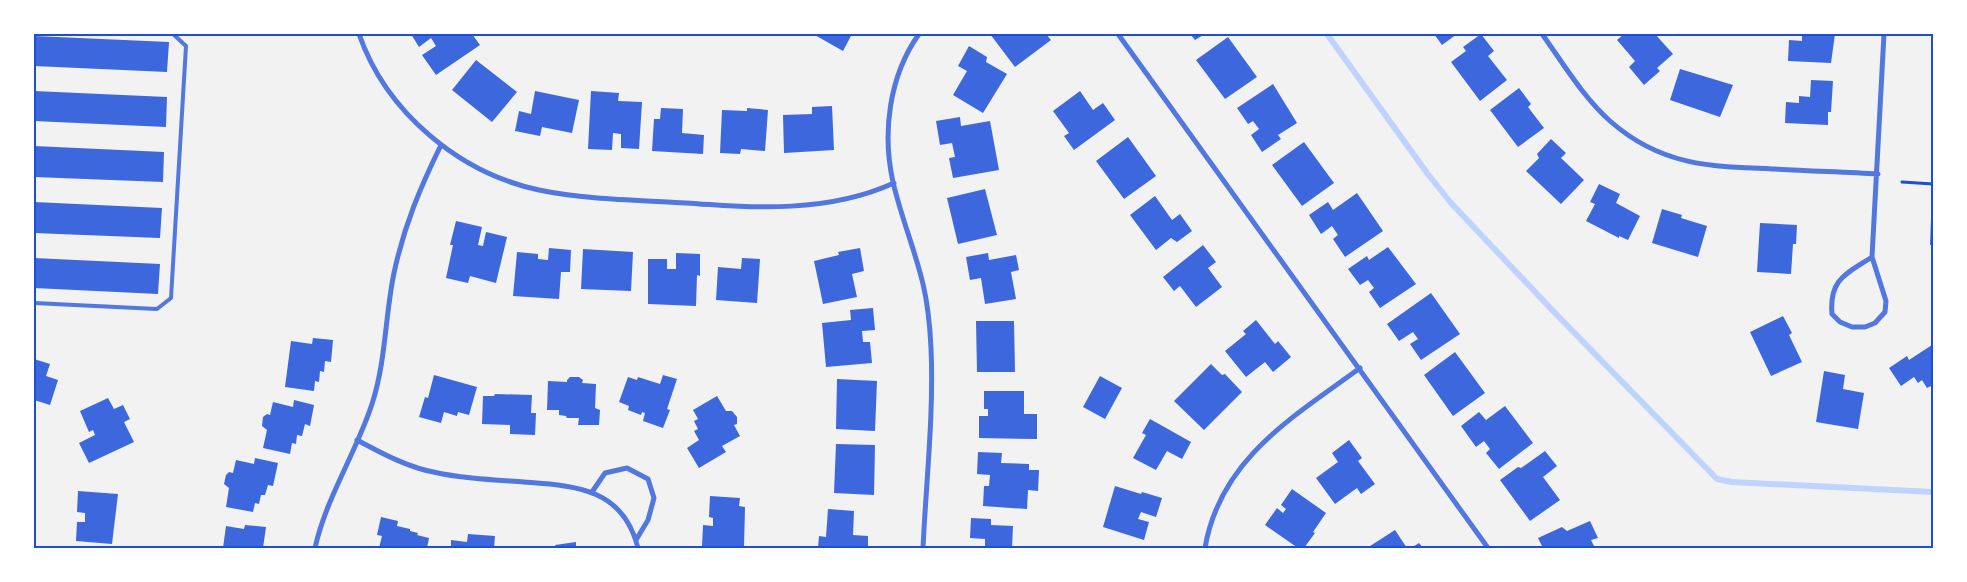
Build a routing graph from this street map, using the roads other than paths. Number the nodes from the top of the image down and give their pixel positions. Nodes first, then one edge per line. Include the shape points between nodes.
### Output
1 (173, 34) edge
2 (359, 34) edge
3 (919, 34) edge
4 (1118, 34) edge
5 (1542, 34) edge
6 (1884, 34) edge
7 (441, 145) junction
8 (1878, 174) junction
9 (894, 183) junction
10 (1872, 257) junction
11 (34, 302) edge
12 (1360, 368) junction
13 (357, 440) junction
14 (592, 492) junction
15 (636, 540) junction
16 (315, 548) edge
17 (638, 548) edge
18 (923, 548) edge
19 (1205, 548) edge
20 (1488, 548) edge

1 - 11 lane via 186,46 171,298 158,309
2 - 7 street via 395,100
3 - 9 street via 900,70 890,108 888,143
4 - 12 street
5 - 8 street via 1587,96 1610,120 1630,136 1663,154 1724,167
6 - 8 street
7 - 9 street via 471,165 507,181 580,196 784,207 826,204 864,196
7 - 13 street via 419,190 403,236 379,378
8 - 10 street
9 - 18 street via 923,285 931,348
10 - 10 street via 1836,283 1832,292 1832,314 1852,327 1875,323 1885,312 1886,301
12 - 19 street via 1272,433 1251,454 1223,493 1212,518
12 - 20 street
13 - 14 street via 399,462 436,473 566,485
13 - 16 street
14 - 15 street via 614,506
14 - 15 street via 605,473 627,468 648,479 654,498 648,520
15 - 17 street

